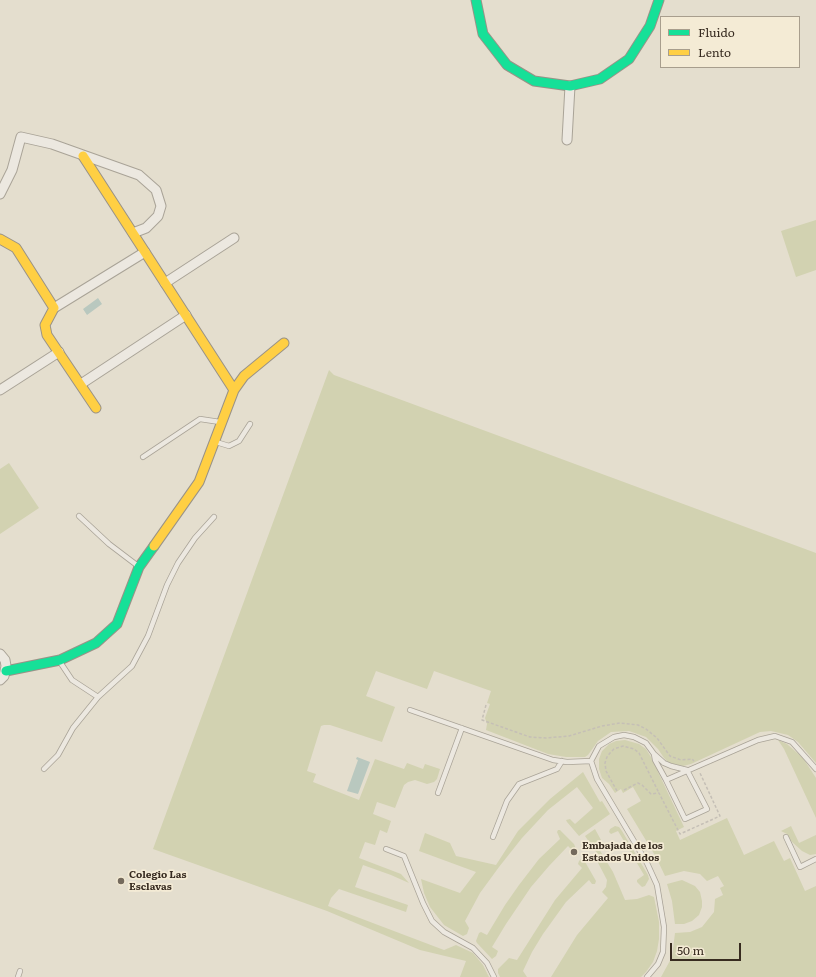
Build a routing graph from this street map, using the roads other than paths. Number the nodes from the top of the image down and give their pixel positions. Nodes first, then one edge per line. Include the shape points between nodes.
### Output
1 (476, 0) edge
2 (659, 0) edge
3 (570, 86) junction
4 (568, 140) dead end
5 (84, 156) junction
6 (0, 194) edge
7 (133, 233) junction
8 (234, 238) dead end
9 (0, 239) edge
10 (145, 252) junction
11 (165, 283) junction
12 (54, 308) junction
13 (186, 315) junction
14 (284, 343) dead end
15 (59, 352) junction
16 (81, 384) junction
17 (0, 390) edge
18 (234, 390) junction
19 (96, 408) dead end
20 (222, 422) junction
21 (250, 424) dead end
22 (214, 442) junction
23 (143, 458) dead end
24 (79, 516) dead end
25 (214, 517) dead end
26 (139, 566) junction
27 (0, 654) edge
28 (60, 660) junction
29 (6, 672) junction
30 (0, 680) edge
31 (98, 697) junction
32 (410, 710) dead end
33 (462, 728) junction
34 (654, 754) junction
35 (562, 761) junction
36 (591, 761) junction
37 (816, 768) edge
38 (44, 769) dead end
39 (687, 770) junction
40 (666, 780) junction
41 (438, 793) dead end
42 (493, 837) dead end
43 (786, 837) dead end
44 (386, 848) dead end
45 (816, 859) edge
46 (20, 971) dead end
47 (18, 977) edge
48 (494, 977) edge
49 (647, 977) edge

1 - 3 street via 482,34 506,65 534,81
2 - 3 street via 650,26 629,59 600,79
3 - 4 street
5 - 6 street via 52,144 21,137 12,170
5 - 7 street
5 - 7 street via 139,175 156,190 161,206 158,216 146,228
7 - 10 street
8 - 11 street
9 - 12 street via 16,248
10 - 11 street
10 - 12 street
11 - 13 street
12 - 15 street via 46,325 48,335
13 - 16 street
13 - 18 street
14 - 18 street via 244,376
15 - 16 street
15 - 17 street
16 - 19 street
18 - 20 street
20 - 22 street
20 - 23 lane via 200,419
21 - 22 lane via 239,441 229,446
22 - 26 street via 199,482
24 - 26 lane via 109,544
25 - 31 lane via 195,538 178,563 148,636 132,666
26 - 28 street via 117,624 96,643
27 - 29 street via 5,660
28 - 29 street
28 - 31 lane via 72,680
29 - 30 street
31 - 38 lane via 73,728 58,755
32 - 33 lane
33 - 35 lane
33 - 41 lane
34 - 36 lane via 646,744 624,735 614,737 599,746
34 - 39 lane via 664,763
34 - 40 lane
35 - 36 lane
35 - 42 lane via 557,768 518,784 507,801
36 - 49 lane via 597,779 647,863 657,885 664,927 663,952 658,964
37 - 39 lane via 792,742 775,736 758,740
39 - 40 lane
39 - 40 lane via 707,808 685,819
43 - 45 lane via 800,867
44 - 48 lane via 404,856 432,921 444,932 473,948 487,963
46 - 47 lane

